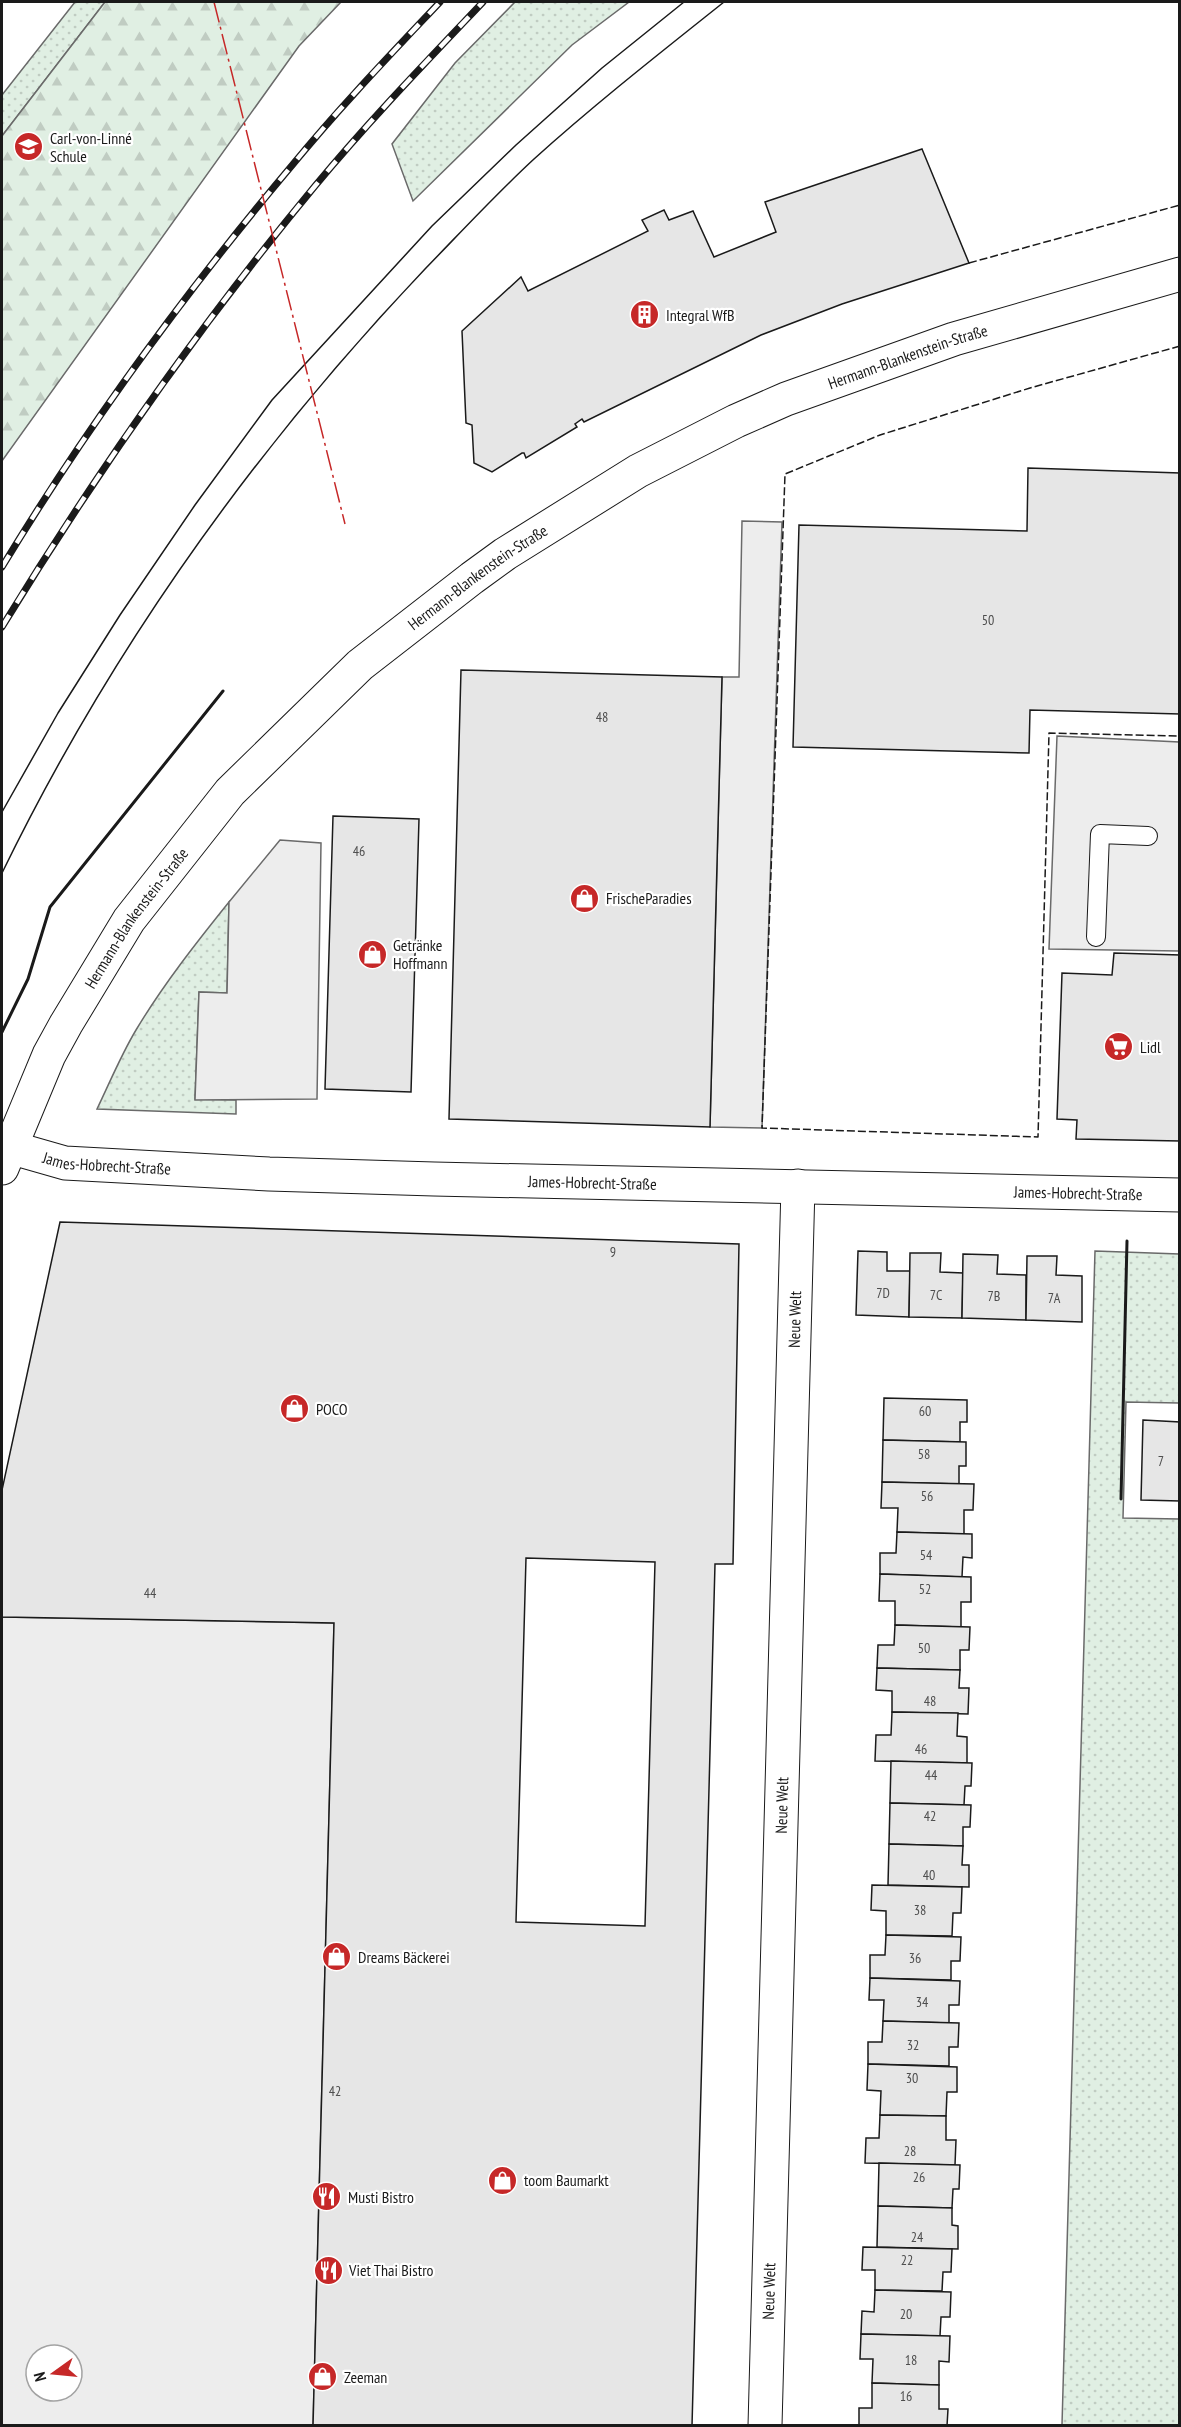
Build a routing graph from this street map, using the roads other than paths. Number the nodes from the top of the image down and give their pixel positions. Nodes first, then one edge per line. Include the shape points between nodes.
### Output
1 (1179, 274) edge
2 (1148, 836) dead end
3 (1096, 938) dead end
4 (5, 1158) edge
5 (798, 1186) junction
6 (1179, 1195) edge
7 (765, 2426) edge

1 - 4 street, Hermann-Blankenstein-Straße via 954,339 786,399 638,471 485,569 360,665 230,792 129,920 60,1034
2 - 3 lane via 1100,834
4 - 5 street, James-Hobrecht-Straße via 269,1174
5 - 6 street, James-Hobrecht-Straße
5 - 7 street, Neue Welt

